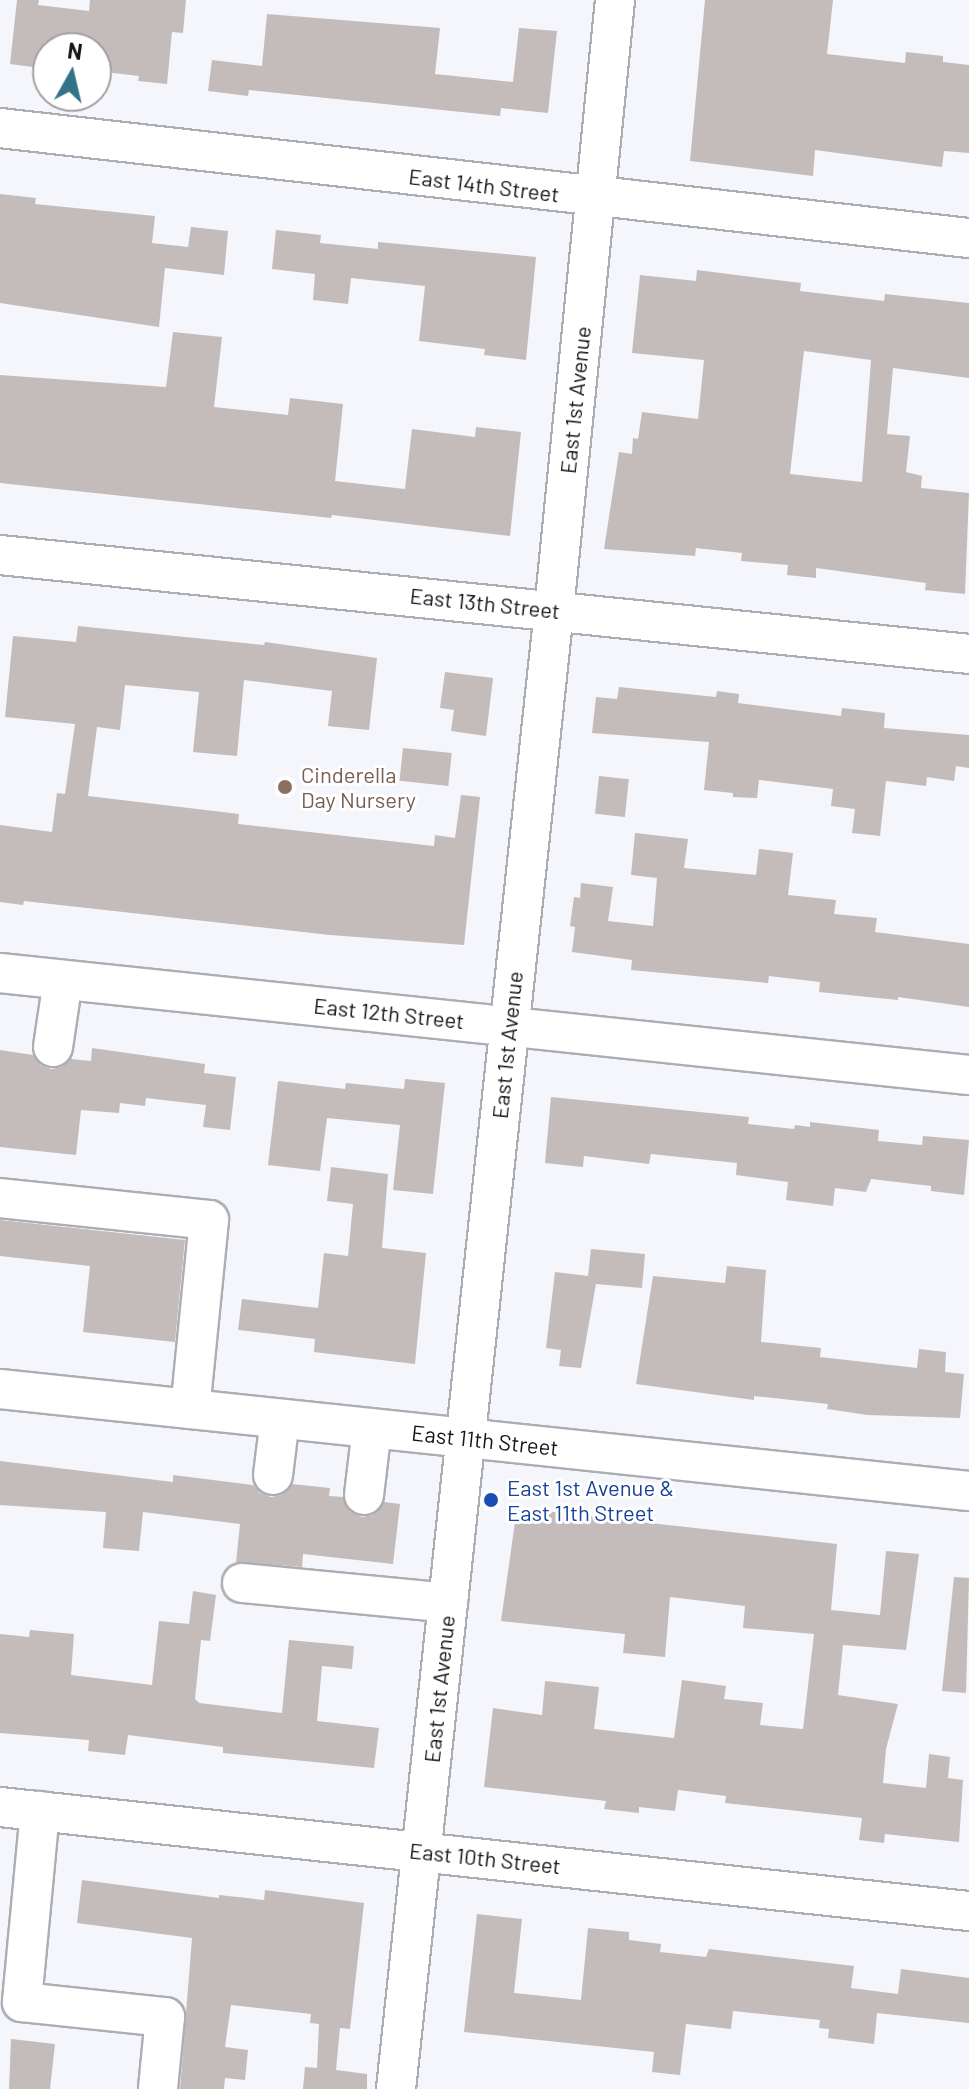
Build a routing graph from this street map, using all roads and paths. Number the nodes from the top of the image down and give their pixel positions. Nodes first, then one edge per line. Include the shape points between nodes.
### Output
1 (615, 0) edge
2 (0, 128) edge
3 (595, 198) junction
4 (969, 238) edge
5 (0, 555) edge
6 (554, 610) junction
7 (969, 654) edge
8 (0, 973) edge
9 (63, 980) junction
10 (509, 1026) junction
11 (53, 1047) dead end
12 (969, 1075) edge
13 (0, 1198) edge
14 (0, 1389) edge
15 (190, 1409) junction
16 (280, 1419) junction
17 (372, 1428) junction
18 (464, 1438) junction
19 (273, 1475) dead end
20 (969, 1491) edge
21 (364, 1495) dead end
22 (242, 1583) dead end
23 (448, 1603) junction
24 (0, 1807) edge
25 (40, 1811) junction
26 (422, 1851) junction
27 (969, 1911) edge
28 (158, 2089) edge
29 (396, 2089) edge

1 - 3 street, East 1st Avenue
2 - 3 street, East 14th Street
3 - 4 street, East 14th Street
3 - 6 street, East 1st Avenue
5 - 6 street, East 13th Street
6 - 7 street, East 13th Street
6 - 10 street, East 1st Avenue
8 - 9 street, East 12th Street
9 - 10 street, East 12th Street
9 - 11 street
10 - 12 street, East 12th Street
10 - 18 street, East 1st Avenue
13 - 15 street via 209,1220
14 - 15 street, East 11th Street
15 - 16 street, East 11th Street
16 - 17 street, East 11th Street
16 - 19 street
17 - 18 street, East 11th Street
17 - 21 street
18 - 20 street, East 11th Street
18 - 23 street, East 1st Avenue
22 - 23 street
23 - 26 street, East 1st Avenue
24 - 25 street, East 10th Street
25 - 26 street, East 10th Street
25 - 28 street via 22,2002 165,2017
26 - 27 street, East 10th Street
26 - 29 street, East 1st Avenue

